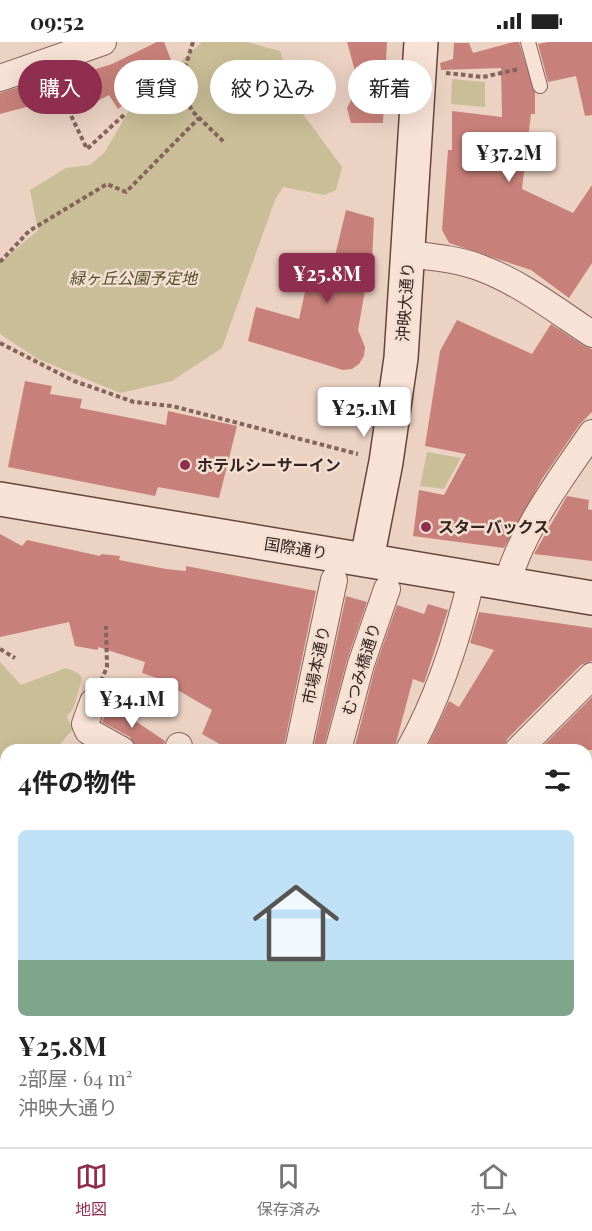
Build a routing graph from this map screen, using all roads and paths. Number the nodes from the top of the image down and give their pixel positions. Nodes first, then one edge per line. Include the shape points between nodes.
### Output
1 (104, 42) edge
2 (193, 42) edge
3 (421, 42) edge
4 (528, 42) edge
5 (51, 60) edge
6 (534, 66) junction
7 (18, 72) edge
8 (446, 73) dead end
9 (0, 78) edge
10 (540, 86) dead end
11 (70, 114) edge
12 (125, 114) edge
13 (199, 118) junction
14 (224, 142) dead end
15 (408, 254) junction
16 (0, 261) edge
17 (592, 334) edge
18 (0, 343) edge
19 (592, 433) edge
20 (358, 454) dead end
21 (0, 499) edge
22 (367, 559) junction
23 (472, 577) junction
24 (334, 580) dead end
25 (507, 584) junction
26 (387, 589) dead end
27 (592, 598) edge
28 (106, 626) dead end
29 (0, 649) edge
30 (15, 658) dead end
31 (592, 676) edge
32 (93, 702) joint
33 (111, 744) edge
34 (299, 744) edge
35 (340, 744) edge
36 (412, 744) edge
37 (524, 744) edge

1 - 5 street
2 - 13 path via 180,84
3 - 15 main road, 沖映大通り
4 - 6 lane
6 - 8 path via 483,77
6 - 10 lane
7 - 9 street
11 - 12 path via 87,149
13 - 14 path
13 - 16 path via 126,192 107,184 29,231
15 - 17 street via 481,268 524,290
15 - 22 main road, 沖映大通り via 396,402
18 - 20 path via 74,381 134,402 172,406
19 - 25 street via 518,552
21 - 22 main road, 国際通り
22 - 23 main road, 国際通り
23 - 25 main road, 国際通り
23 - 36 street via 438,690
24 - 34 street, 市場本通り
25 - 27 main road, 国際通り
26 - 35 street, むつみ橋通り
28 - 32 path via 107,667
29 - 30 path
31 - 37 street
32 - 33 street via 85,724 88,731

